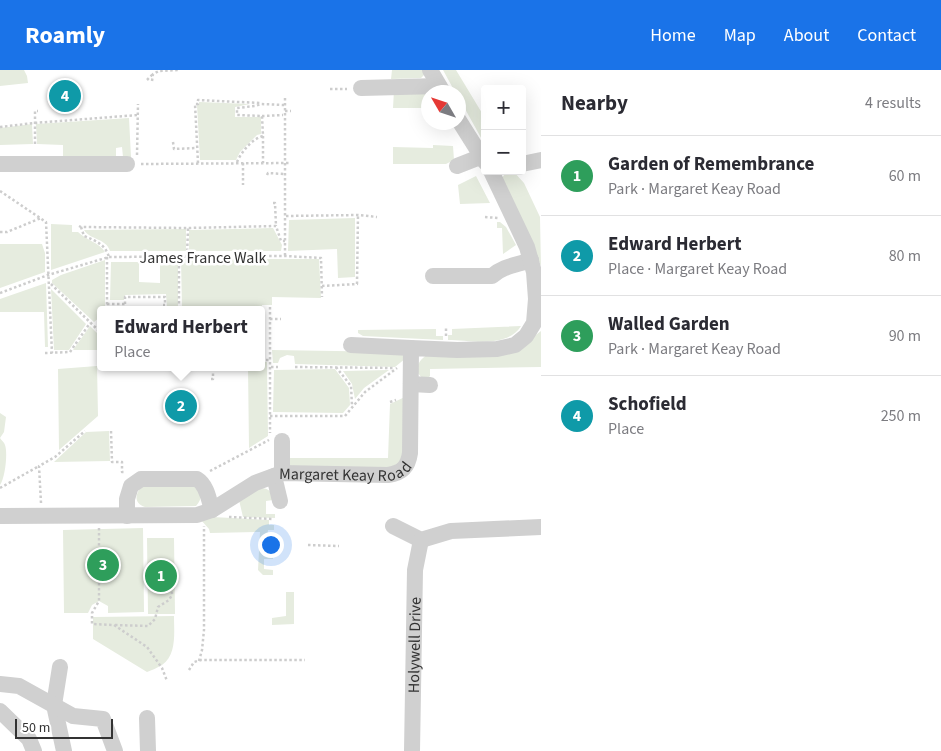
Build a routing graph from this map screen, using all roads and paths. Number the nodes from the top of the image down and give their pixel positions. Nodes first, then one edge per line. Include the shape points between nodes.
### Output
1 (179, 70) edge
2 (430, 70) edge
3 (153, 74) junction
4 (147, 80) dead end
5 (152, 80) dead end
6 (439, 85) edge
7 (361, 88) dead end
8 (421, 89) edge
9 (285, 98) dead end
10 (138, 104) dead end
11 (261, 104) junction
12 (284, 105) junction
13 (290, 110) dead end
14 (38, 111) dead end
15 (284, 111) junction
16 (138, 115) junction
17 (284, 115) junction
18 (262, 116) junction
19 (34, 123) junction
20 (0, 127) edge
21 (464, 130) edge
22 (263, 136) junction
23 (173, 142) dead end
24 (35, 144) dead end
25 (197, 148) junction
26 (481, 157) edge
27 (481, 160) edge
28 (541, 160) edge
29 (123, 161) dead end
30 (198, 163) junction
31 (237, 163) junction
32 (243, 163) junction
33 (263, 163) junction
34 (284, 163) junction
35 (291, 163) dead end
36 (526, 163) edge
37 (0, 164) edge
38 (458, 166) dead end
39 (284, 174) junction
40 (267, 175) dead end
41 (493, 175) edge
42 (243, 185) dead end
43 (0, 191) edge
44 (273, 203) dead end
45 (295, 211) dead end
46 (295, 215) junction
47 (358, 215) junction
48 (286, 216) junction
49 (377, 217) dead end
50 (41, 218) junction
51 (485, 218) dead end
52 (503, 218) dead end
53 (276, 226) junction
54 (188, 228) junction
55 (0, 232) edge
56 (286, 240) junction
57 (179, 256) junction
58 (187, 256) junction
59 (285, 256) junction
60 (108, 257) junction
61 (535, 268) edge
62 (48, 275) junction
63 (433, 276) dead end
64 (50, 283) junction
65 (322, 286) junction
66 (0, 293) edge
67 (322, 297) dead end
68 (107, 304) joint
69 (163, 305) dead end
70 (179, 306) edge
71 (270, 307) dead end
72 (270, 319) junction
73 (281, 319) dead end
74 (90, 322) junction
75 (537, 324) edge
76 (446, 328) dead end
77 (97, 329) edge
78 (446, 335) dead end
79 (351, 345) dead end
80 (45, 353) dead end
81 (52, 353) junction
82 (406, 358) junction
83 (265, 360) edge
84 (270, 360) junction
85 (271, 367) junction
86 (278, 367) dead end
87 (295, 367) dead end
88 (336, 367) junction
89 (213, 371) edge
90 (211, 379) dead end
91 (411, 384) junction
92 (430, 385) dead end
93 (352, 407) junction
94 (270, 416) junction
95 (85, 431) dead end
96 (111, 431) dead end
97 (274, 442) junction
98 (39, 466) junction
99 (210, 471) dead end
100 (131, 472) dead end
101 (278, 475) junction
102 (0, 488) edge
103 (280, 500) dead end
104 (212, 510) junction
105 (0, 516) edge
106 (127, 516) junction
107 (41, 517) junction
108 (99, 522) dead end
109 (202, 524) dead end
110 (393, 526) dead end
111 (541, 527) edge
112 (421, 540) junction
113 (308, 545) dead end
114 (338, 546) dead end
115 (164, 560) dead end
116 (114, 624) junction
117 (305, 660) dead end
118 (198, 661) junction
119 (60, 668) dead end
120 (189, 670) dead end
121 (167, 681) dead end
122 (0, 684) edge
123 (54, 705) junction
124 (0, 712) edge
125 (147, 718) dead end
126 (34, 751) edge
127 (64, 751) edge
128 (116, 751) edge
129 (148, 751) edge
130 (412, 751) edge

1 - 3 path
2 - 6 street
3 - 4 path
3 - 5 path
7 - 8 street
9 - 12 path, James France Walk
10 - 16 path
11 - 12 path
11 - 18 path via 237,108 237,115
11 - 25 path via 197,100 198,104 194,104
12 - 15 path, James France Walk
13 - 15 path
14 - 19 path
15 - 17 path, James France Walk
16 - 19 path
16 - 30 path via 137,164
17 - 18 path
17 - 34 path, James France Walk
18 - 22 path
19 - 20 path
19 - 24 path
21 - 26 street
22 - 31 path via 245,149
22 - 33 path
23 - 25 path via 174,149
25 - 30 path
27 - 38 street
28 - 36 street
29 - 37 street
30 - 31 path
31 - 32 path
32 - 33 path
32 - 42 path
33 - 34 path
34 - 35 path
34 - 39 path, James France Walk
39 - 40 path
39 - 48 path, James France Walk
41 - 61 street
43 - 50 path
44 - 53 path
45 - 46 path
46 - 47 path
46 - 48 path
47 - 49 path
47 - 65 path via 357,284
48 - 56 path, James France Walk
50 - 55 path
50 - 62 path via 46,224
51 - 52 path
53 - 54 path
53 - 56 path via 281,241
54 - 58 path
54 - 60 path via 80,227 84,236 107,250
56 - 59 path, James France Walk
57 - 58 path, James France Walk
57 - 60 path, James France Walk
57 - 70 path
58 - 59 path, James France Walk
59 - 65 path via 321,258
60 - 62 path, James France Walk
60 - 68 path
61 - 63 street via 518,265 500,269 492,276
61 - 75 street
62 - 64 path
62 - 66 path, James France Walk
64 - 74 path
64 - 81 path
65 - 67 path
68 - 69 path via 126,304 126,297 165,297
71 - 72 path
72 - 73 path
72 - 84 path
74 - 77 path
74 - 81 path via 70,353
75 - 82 street via 515,345
76 - 78 path
79 - 82 street
80 - 81 path
82 - 88 path
82 - 91 street, Margaret Keay Road
82 - 93 path
83 - 84 path
84 - 85 path
85 - 86 path
85 - 94 path
87 - 88 path
88 - 93 path via 351,386
89 - 90 path
91 - 92 street
91 - 101 street, Margaret Keay Road via 409,462 397,474
93 - 94 path via 345,416
94 - 97 path
95 - 98 path via 55,457
96 - 100 path via 112,462 122,462 122,472
97 - 99 path
97 - 101 street
98 - 102 path
98 - 107 path
101 - 103 street
101 - 104 street, Margaret Keay Road via 255,484
104 - 106 street, Margaret Keay Road via 197,515
104 - 106 street via 200,481 141,479 131,486
105 - 107 street, Margaret Keay Road
106 - 107 street, Margaret Keay Road
108 - 116 path via 99,601 92,613 92,624
109 - 118 path via 204,630
110 - 112 street
111 - 112 street via 451,531
112 - 130 street, Holywell Drive via 415,570
113 - 114 path
115 - 116 path via 171,564 172,595 158,607 153,621 148,626
116 - 121 path via 151,651
117 - 118 path
118 - 120 path
119 - 123 street
122 - 123 street via 19,686
123 - 127 street
123 - 128 street via 73,716 103,719
124 - 126 street via 29,738
125 - 129 street

